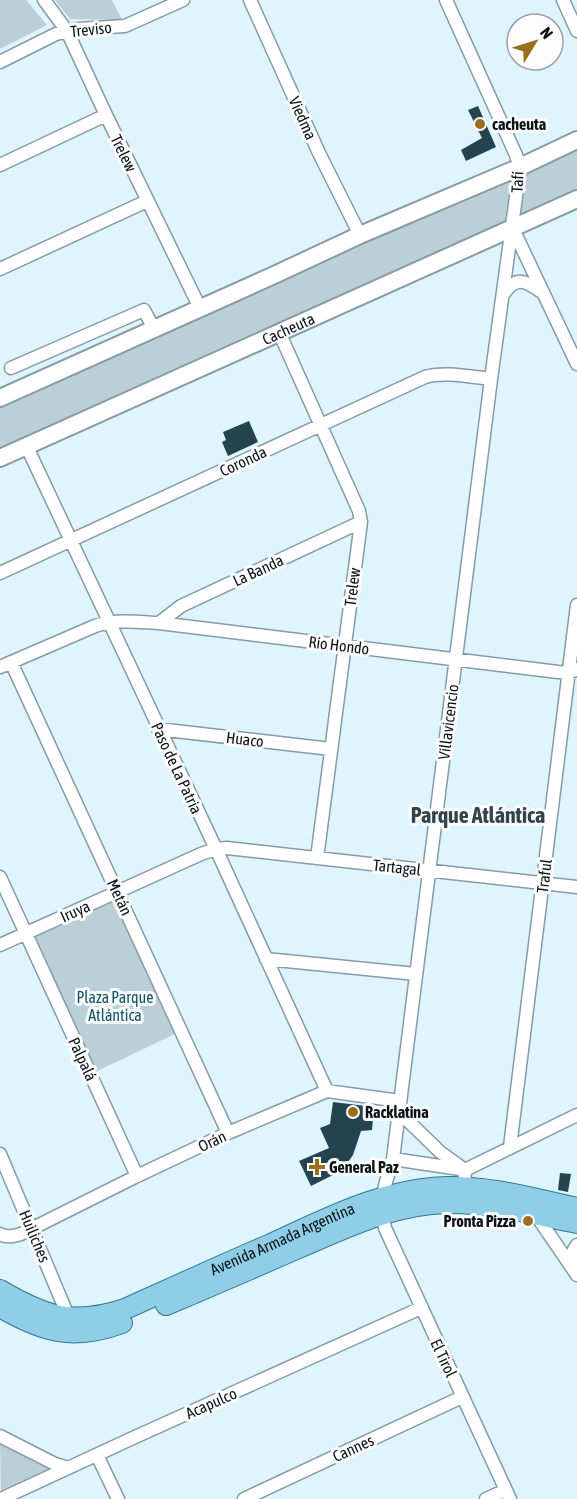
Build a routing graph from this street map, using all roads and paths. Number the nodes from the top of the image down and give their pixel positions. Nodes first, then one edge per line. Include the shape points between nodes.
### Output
1 (45, 0) edge
2 (183, 0) edge
3 (250, 0) edge
4 (446, 0) edge
5 (563, 0) edge
6 (67, 31) junction
7 (577, 31) edge
8 (0, 62) edge
9 (106, 115) junction
10 (577, 140) edge
11 (0, 165) edge
12 (520, 167) junction
13 (577, 199) edge
14 (147, 201) junction
15 (512, 228) junction
16 (360, 235) junction
17 (0, 269) edge
18 (543, 293) junction
19 (503, 296) junction
20 (200, 308) junction
21 (154, 329) junction
22 (279, 332) junction
23 (577, 364) edge
24 (11, 368) dead end
25 (491, 379) junction
26 (1, 394) edge
27 (321, 425) junction
28 (26, 445) junction
29 (0, 458) edge
30 (361, 522) junction
31 (71, 540) junction
32 (0, 573) edge
33 (577, 605) edge
34 (108, 621) junction
35 (159, 622) junction
36 (345, 646) junction
37 (456, 659) junction
38 (6, 664) edge
39 (573, 671) edge
40 (158, 729) junction
41 (331, 749) junction
42 (216, 849) junction
43 (318, 858) junction
44 (429, 871) junction
45 (0, 877) edge
46 (543, 883) junction
47 (577, 887) edge
48 (117, 891) junction
49 (26, 933) junction
50 (0, 945) edge
51 (266, 959) junction
52 (416, 974) junction
53 (327, 1091) junction
54 (399, 1107) junction
55 (577, 1115) edge
56 (228, 1133) junction
57 (510, 1147) junction
58 (0, 1154) edge
59 (393, 1159) junction
60 (137, 1176) junction
61 (464, 1179) junction
62 (382, 1206) junction
63 (577, 1208) edge
64 (537, 1215) junction
65 (577, 1223) edge
66 (32, 1228) junction
67 (0, 1234) edge
68 (577, 1245) edge
69 (576, 1273) edge
70 (0, 1290) edge
71 (0, 1306) edge
72 (421, 1308) junction
73 (69, 1318) junction
74 (462, 1397) junction
75 (0, 1436) edge
76 (97, 1455) junction
77 (68, 1468) junction
78 (508, 1494) edge
79 (1, 1499) edge
80 (118, 1499) edge
81 (243, 1499) edge
82 (486, 1499) edge

1 - 6 street, Trelew
2 - 6 street, Treviso via 125,26
3 - 16 street, Viedma
4 - 12 street, Tafí
5 - 7 street
6 - 8 street, Treviso
6 - 9 street, Trelew
9 - 11 street
9 - 14 street, Trelew
10 - 12 street
12 - 15 street, Tafí
12 - 16 street
13 - 15 street, Cacheuta
14 - 17 street
14 - 20 street, Trelew
15 - 18 street
15 - 19 street, Villavicencio
15 - 22 street, Cacheuta
16 - 20 street
18 - 19 street via 525,281 508,287
18 - 23 street
19 - 25 street, Villavicencio
20 - 21 street
21 - 24 street via 144,310
21 - 26 street
22 - 27 street, Trelew
22 - 28 street, Cacheuta
25 - 27 street, Coronda via 425,376
25 - 37 street, Villavicencio
27 - 30 street, Trelew
27 - 31 street, Coronda
28 - 29 street, Cacheuta
28 - 31 street, Paso de La Patria
30 - 35 street, La Banda via 181,606
30 - 36 street, Trelew
31 - 32 street, Coronda
31 - 34 street, Paso de La Patria
33 - 39 street, Traful
34 - 35 street, Río Hondo
34 - 38 street
34 - 40 street, Paso de La Patria
35 - 36 street, Río Hondo
36 - 37 street, Río Hondo
36 - 41 street, Trelew
37 - 39 street, Río Hondo
37 - 44 street, Villavicencio
38 - 48 street, Metán
39 - 46 street, Traful
40 - 41 street, Huaco
40 - 42 street, Paso de La Patria
41 - 43 street, Trelew
42 - 43 street, Tartagal
42 - 48 street, Iruya
42 - 51 street, Paso de La Patria
43 - 44 street, Tartagal
44 - 46 street, Tartagal
44 - 52 street, Villavicencio
45 - 49 street, Palpalá
46 - 47 street, Tartagal
46 - 57 street, Traful
48 - 49 street, Iruya
48 - 56 street, Metán
49 - 50 street, Iruya
49 - 60 street, Palpalá
51 - 52 street
51 - 53 street, Paso de La Patria
52 - 54 street, Villavicencio
53 - 54 street
53 - 56 street, Orán
54 - 59 street, Villavicencio
54 - 61 street
55 - 57 street
56 - 60 street, Orán
57 - 61 street
58 - 66 street, Huiliches
59 - 61 street
59 - 62 street, Villavicencio
60 - 66 street, Orán
61 - 62 main road, Avenida Armada Argentina
61 - 63 main road, Avenida Armada Argentina via 496,1192
62 - 64 main road, Avenida Armada Argentina via 484,1205
62 - 71 main road, Avenida Armada Argentina via 361,1221 105,1329 85,1333 57,1331 36,1326
62 - 72 street, El Tirol via 385,1228
62 - 73 main road, Avenida Armada Argentina via 338,1213 125,1309 89,1318
64 - 65 main road, Avenida Armada Argentina
64 - 69 street
66 - 67 street, Orán via 12,1237
66 - 73 street, Huiliches
68 - 69 street via 571,1258
70 - 73 main road, Avenida Armada Argentina via 31,1307
72 - 74 street, El Tirol
72 - 76 street, Acapulco
74 - 78 street, El Tirol
74 - 81 street, Cannes
75 - 77 street
76 - 77 street, Acapulco
76 - 80 street
77 - 79 street, Acapulco
78 - 82 street

